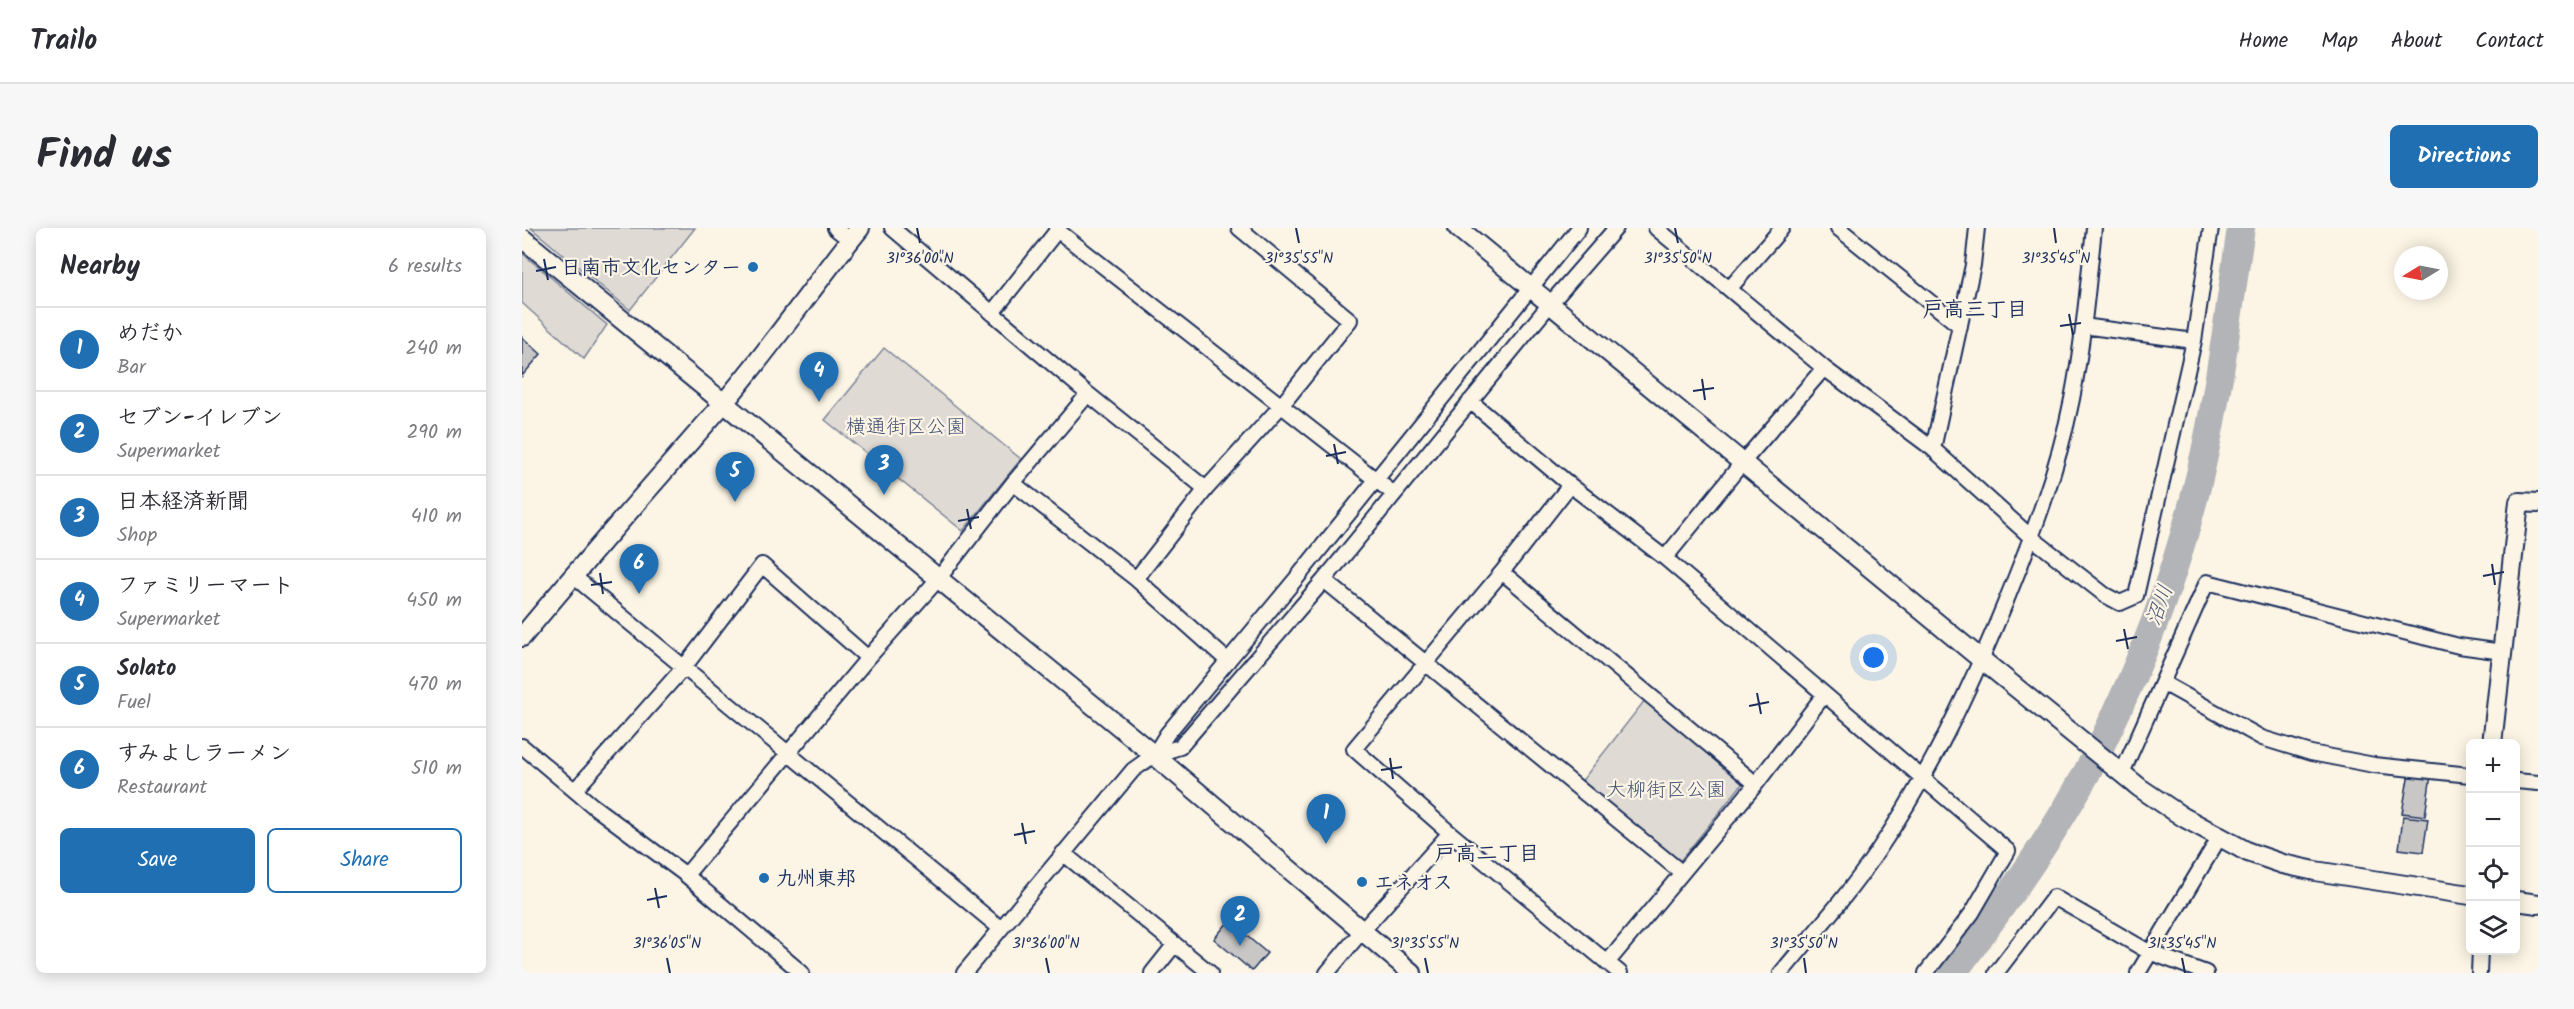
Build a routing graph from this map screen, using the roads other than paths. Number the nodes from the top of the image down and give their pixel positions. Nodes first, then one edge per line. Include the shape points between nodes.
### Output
1 (835, 228) edge
2 (892, 228) edge
3 (1239, 228) edge
4 (1458, 228) edge
5 (1579, 228) edge
6 (1616, 228) edge
7 (1656, 228) edge
8 (1782, 228) edge
9 (1838, 228) edge
10 (1977, 228) edge
11 (2094, 228) edge
12 (2211, 228) edge
13 (1058, 229) edge
14 (855, 234) edge
15 (522, 238) edge
16 (1530, 288) junction
17 (1730, 288) junction
18 (1550, 304) junction
19 (992, 313) junction
20 (1960, 326) junction
21 (2083, 326) junction
22 (2194, 341) junction
23 (1824, 368) junction
24 (1088, 394) junction
25 (1470, 401) junction
26 (723, 404) junction
27 (1281, 406) junction
28 (1933, 449) junction
29 (1742, 463) junction
30 (1376, 481) junction
31 (1013, 483) junction
32 (1570, 485) junction
33 (1206, 489) junction
34 (1394, 495) junction
35 (2538, 502) edge
36 (2032, 538) junction
37 (1665, 558) junction
38 (1502, 573) junction
39 (572, 575) junction
40 (939, 578) junction
41 (1136, 579) junction
42 (1324, 580) junction
43 (522, 637) edge
44 (2503, 652) junction
45 (868, 658) junction
46 (1982, 660) junction
47 (1228, 661) junction
48 (1426, 663) junction
49 (685, 666) junction
50 (2163, 683) junction
51 (1824, 695) junction
52 (2493, 739) edge
53 (522, 746) edge
54 (790, 753) junction
55 (1154, 755) junction
56 (2122, 773) junction
57 (2466, 775) edge
58 (1921, 778) junction
59 (2520, 781) edge
60 (2538, 783) edge
61 (1756, 784) junction
62 (575, 790) junction
63 (1450, 833) junction
64 (2219, 838) junction
65 (1063, 853) junction
66 (1681, 872) junction
67 (686, 875) junction
68 (2466, 894) edge
69 (2520, 902) edge
70 (2538, 904) edge
71 (1000, 928) junction
72 (1361, 932) junction
73 (1175, 944) junction
74 (2149, 952) junction
75 (2481, 955) edge
76 (1607, 963) junction
77 (802, 973) edge
78 (964, 973) edge
79 (1152, 973) edge
80 (1210, 973) edge
81 (1327, 973) edge
82 (1412, 973) edge
83 (1620, 973) edge
84 (1781, 973) edge
85 (1926, 973) edge
86 (1996, 973) edge
87 (2138, 973) edge
88 (2206, 973) edge
89 (2479, 973) edge

1 - 14 street
2 - 19 street
3 - 27 street via 1350,320
4 - 16 street
5 - 16 street
6 - 18 street
7 - 17 street
8 - 17 street
9 - 20 street
10 - 20 street
11 - 21 street
12 - 22 street
13 - 19 street
13 - 27 street
14 - 26 street
15 - 26 street
16 - 18 street
16 - 30 street
17 - 23 street
18 - 25 street
18 - 29 street
19 - 24 street
20 - 28 street
21 - 22 street
21 - 36 street via 2072,400
22 - 36 street via 2136,596 2120,603 2105,595
23 - 28 street
23 - 29 street
24 - 31 street
24 - 33 street
25 - 32 street
25 - 34 street
26 - 39 street
26 - 40 street
27 - 30 street
27 - 33 street
28 - 36 street
29 - 37 street
29 - 46 street
30 - 34 street
30 - 47 street
31 - 40 street
31 - 41 street
32 - 37 street
32 - 38 street
33 - 41 street
34 - 42 street
35 - 44 street via 2519,502
36 - 46 street
37 - 51 street
38 - 48 street
38 - 61 street
39 - 43 street
39 - 49 street
40 - 45 street
40 - 55 street
41 - 47 street
42 - 48 street
42 - 55 street via 1180,747
44 - 50 street via 2459,646 2207,582
44 - 52 street
45 - 49 street via 762,565
45 - 54 street
46 - 56 street
46 - 58 street
47 - 55 street
48 - 63 street via 1354,749
48 - 66 street
49 - 54 street
49 - 62 street
50 - 56 street
50 - 57 street via 2262,738 2311,753 2374,765
51 - 58 street
51 - 61 street
53 - 62 street
54 - 67 street
54 - 71 street
55 - 65 street via 1132,770
55 - 72 street
56 - 64 street via 2174,812
58 - 84 street via 1878,850
58 - 85 street via 2008,851 1972,913
59 - 60 street
61 - 66 street
62 - 67 street
63 - 72 street
63 - 76 street
64 - 68 street via 2294,866
64 - 74 street
65 - 71 street
65 - 73 street
66 - 76 street
67 - 77 street
69 - 70 street
71 - 78 street
72 - 81 street
72 - 82 street
73 - 79 street
73 - 80 street
74 - 86 street via 2054,897
74 - 87 street
74 - 88 street
75 - 89 street
76 - 83 street

